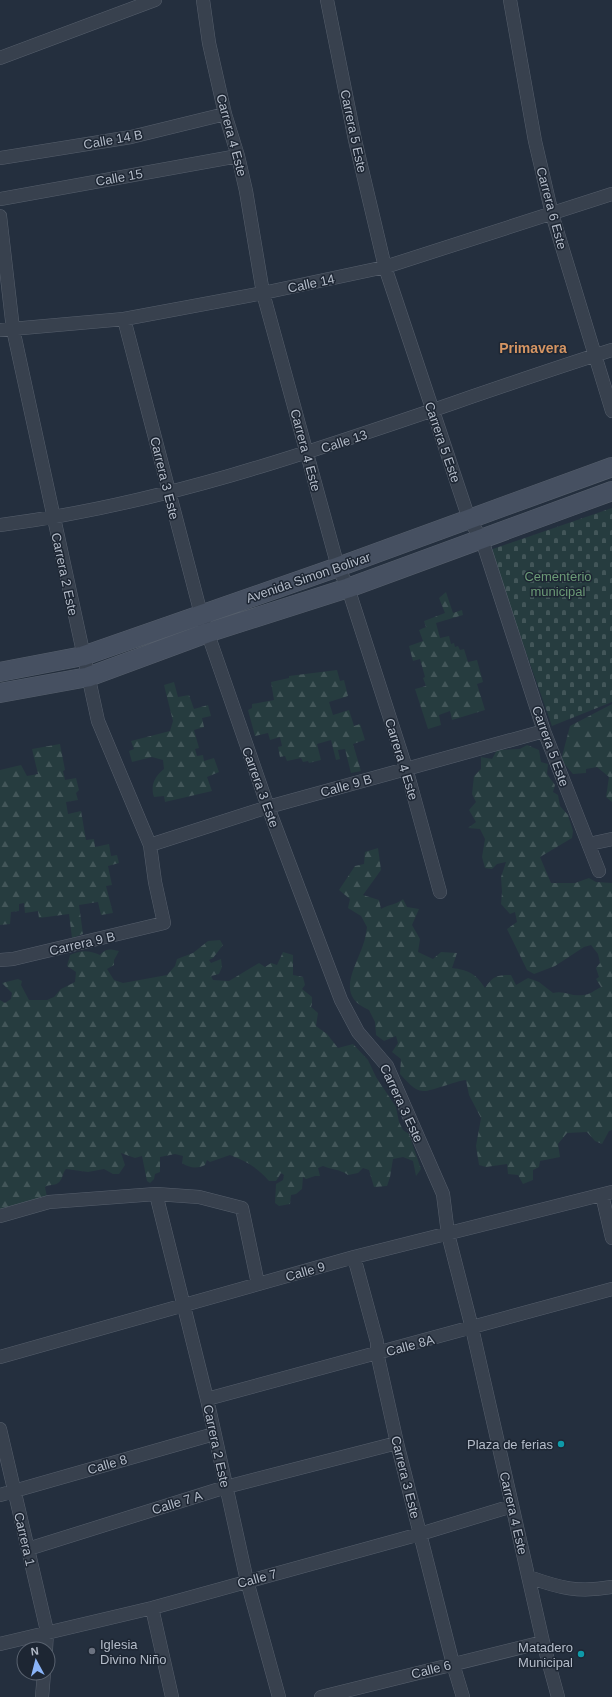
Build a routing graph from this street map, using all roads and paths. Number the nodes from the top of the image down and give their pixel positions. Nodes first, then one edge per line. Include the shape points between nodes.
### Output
1 (155, 0) edge
2 (203, 0) edge
3 (327, 0) edge
4 (510, 0) edge
5 (0, 58) edge
6 (225, 114) junction
7 (238, 156) junction
8 (0, 158) edge
9 (612, 194) edge
10 (0, 199) edge
11 (552, 214) junction
12 (0, 216) edge
13 (385, 267) junction
14 (262, 293) junction
15 (124, 319) junction
16 (6, 330) edge
17 (612, 350) edge
18 (596, 355) junction
19 (612, 411) edge
20 (432, 412) junction
21 (307, 453) junction
22 (612, 467) edge
23 (612, 491) edge
24 (168, 494) junction
25 (53, 518) junction
26 (469, 519) junction
27 (0, 525) edge
28 (482, 540) junction
29 (338, 567) junction
30 (348, 588) junction
31 (201, 614) junction
32 (207, 633) junction
33 (83, 656) junction
34 (0, 672) edge
35 (88, 677) junction
36 (0, 693) edge
37 (544, 731) junction
38 (406, 768) junction
39 (268, 807) junction
40 (612, 839) edge
41 (589, 844) junction
42 (150, 845) junction
43 (599, 871) dead end
44 (440, 892) dead end
45 (164, 923) joint
46 (0, 960) edge
47 (156, 1194) junction
48 (607, 1194) edge
49 (0, 1216) edge
50 (448, 1234) junction
51 (612, 1238) edge
52 (354, 1257) junction
53 (258, 1284) junction
54 (612, 1289) edge
55 (183, 1305) junction
56 (472, 1328) junction
57 (377, 1353) junction
58 (0, 1357) edge
59 (207, 1399) junction
60 (0, 1429) edge
61 (214, 1434) junction
62 (397, 1443) junction
63 (226, 1487) junction
64 (14, 1491) junction
65 (0, 1494) edge
66 (512, 1506) junction
67 (420, 1534) junction
68 (28, 1548) junction
69 (529, 1577) junction
70 (247, 1581) junction
71 (612, 1587) edge
72 (152, 1608) junction
73 (48, 1631) junction
74 (47, 1641) edge
75 (543, 1642) junction
76 (0, 1644) edge
77 (453, 1664) junction
78 (43, 1681) edge
79 (42, 1697) edge
80 (172, 1697) edge
81 (278, 1697) edge
82 (321, 1697) edge
83 (463, 1697) edge
84 (558, 1697) edge

1 - 5 street
2 - 6 street, Carrera 4 Este via 209,43
3 - 13 street, Carrera 5 Este via 355,140
4 - 11 street, Carrera 6 Este via 535,141
6 - 7 street, Carrera 4 Este
6 - 8 street, Calle 14 B via 131,137
7 - 10 street, Calle 15
7 - 14 street, Carrera 4 Este
9 - 11 street, Calle 14
11 - 13 street, Calle 14
11 - 18 street, Carrera 6 Este
12 - 16 street, Carrera 2 Este
13 - 14 street, Calle 14
13 - 20 street, Carrera 5 Este
14 - 15 street, Calle 14
14 - 21 street, Carrera 4 Este
15 - 16 street, Calle 14
15 - 24 street, Carrera 3 Este
16 - 25 street, Carrera 2 Este
17 - 18 street, Calle 13
18 - 19 street, Carrera 6 Este
18 - 20 street, Calle 13
20 - 21 street, Calle 13
20 - 26 street, Carrera 5 Este
21 - 24 street, Calle 13
21 - 29 street, Carrera 4 Este
22 - 26 main road, Avenida Simon Bolivar
23 - 28 main road, Avenida Simon Bolivar
24 - 25 street, Calle 13
24 - 31 street, Carrera 3 Este
25 - 27 street, Calle 13
25 - 33 street, Carrera 2 Este
26 - 28 street, Carrera 5 Este
26 - 29 main road, Avenida Simon Bolivar
28 - 30 main road, Avenida Simon Bolivar
28 - 37 street, Carrera 5 Este
29 - 30 street, Carrera 4 Este
29 - 31 main road, Avenida Simon Bolivar
30 - 32 main road, Avenida Simon Bolivar
30 - 38 street, Carrera 4 Este
31 - 32 street, Carrera 3 Este
31 - 33 main road, Avenida Simon Bolivar
32 - 35 main road, Avenida Simon Bolivar
32 - 39 street, Carrera 3 Este
33 - 34 main road, Avenida Simon Bolivar
33 - 35 street, Carrera 2 Este
35 - 36 main road, Avenida Simon Bolivar
35 - 42 street, Carrera 2 Este via 98,720
37 - 38 street, Calle 9 B
37 - 41 street, Carrera 5 Este
38 - 39 street, Calle 9 B
38 - 44 street, Carrera 4 Este
39 - 42 street, Calle 9 B
39 - 50 street, Carrera 3 Este via 341,1000 358,1032 387,1066 443,1194
40 - 41 street
41 - 43 street, Carrera 5 Este
42 - 45 street, Carrera 2 Este
45 - 46 street, Carrera 9 B
47 - 49 street via 49,1202
47 - 53 street via 199,1197 242,1208
47 - 55 street, Carrera 2 Este
48 - 50 street, Calle 9
48 - 51 street
50 - 52 street, Calle 9
50 - 56 street, Carrera 4 Este
52 - 53 street, Calle 9
52 - 57 street, Carrera 3 Este via 377,1342
53 - 55 street, Calle 9
54 - 56 street, Calle 8A
55 - 58 street, Calle 9
55 - 59 street, Carrera 2 Este
56 - 57 street, Calle 8A
56 - 66 street, Carrera 4 Este
57 - 59 street, Calle 8A
57 - 62 street, Carrera 3 Este
59 - 61 street, Carrera 2 Este
60 - 64 street, Carrera 1
61 - 63 street, Carrera 2 Este
61 - 64 street, Calle 8
62 - 63 street, Calle 7 A
62 - 67 street, Carrera 3 Este
63 - 68 street, Calle 7 A
63 - 70 street, Carrera 2 Este
64 - 65 street, Calle 8
64 - 68 street, Carrera 1
66 - 67 street, Calle 7
66 - 69 street, Carrera 4 Este
67 - 70 street, Calle 7
67 - 77 street, Carrera 3 Este
68 - 73 street, Carrera 1
69 - 71 street via 558,1587 591,1591
69 - 75 street, Carrera 4 Este
70 - 72 street, Calle 7
70 - 81 street, Carrera 2 Este
72 - 73 street, Calle 7
72 - 80 street
73 - 74 street, Carrera 1
73 - 76 street, Calle 7
75 - 77 street, Calle 6
75 - 84 street, Carrera 4 Este
77 - 82 street, Calle 6
77 - 83 street, Carrera 3 Este
78 - 79 street

